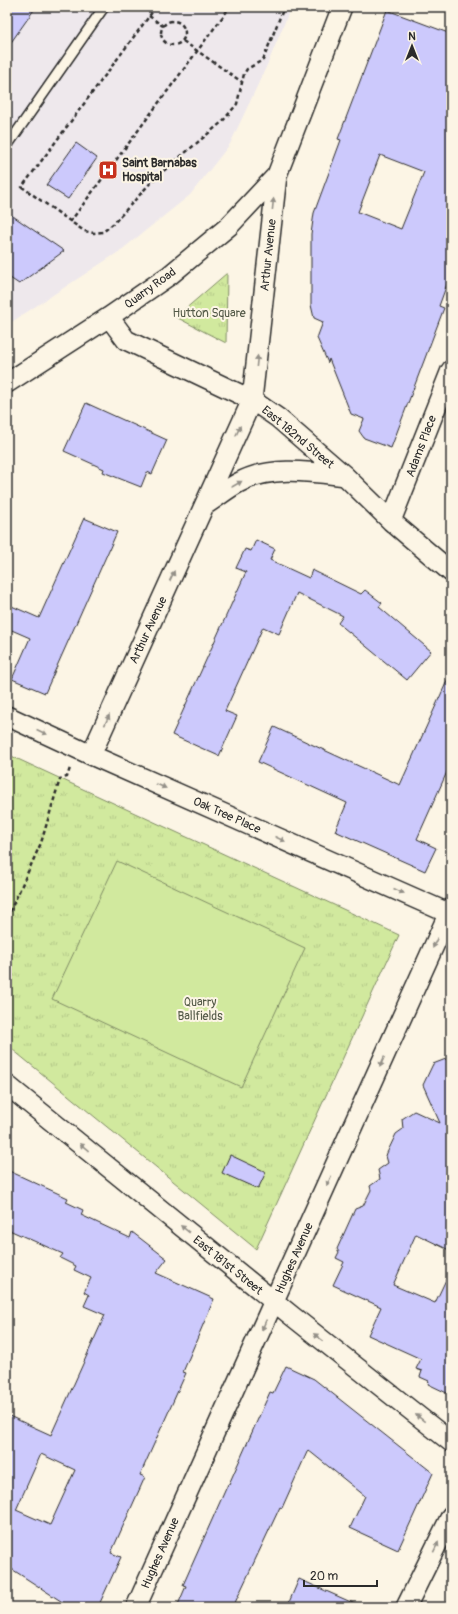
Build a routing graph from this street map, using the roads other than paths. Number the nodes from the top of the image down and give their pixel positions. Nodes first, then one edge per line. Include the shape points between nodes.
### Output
1 (104, 7) edge
2 (342, 7) edge
3 (7, 146) edge
4 (277, 175) junction
5 (109, 317) junction
6 (451, 370) edge
7 (7, 382) edge
8 (252, 400) junction
9 (345, 476) junction
10 (205, 505) junction
11 (391, 521) junction
12 (451, 572) edge
13 (7, 716) edge
14 (84, 752) junction
15 (450, 911) edge
16 (7, 1085) edge
17 (274, 1302) junction
18 (451, 1442) edge
19 (451, 1516) edge
20 (136, 1607) edge
21 (406, 1607) edge

1 - 3 lane
2 - 4 street, Arthur Avenue
4 - 5 street, Quarry Road via 229,226 170,275
8 -> 4 street, Arthur Avenue
5 - 7 street, Quarry Road
5 - 8 street, East 182nd Street via 126,340
6 - 11 street, Adams Place
8 - 9 street, East 182nd Street via 278,418
10 -> 8 street, Arthur Avenue
10 -> 9 street via 240,482 262,474 289,470
9 - 11 street, East 182nd Street
14 -> 10 street, Arthur Avenue
11 - 12 street, East 182nd Street
13 -> 14 street, Oak Tree Place
14 -> 15 street, Oak Tree Place
15 -> 17 street, Hughes Avenue
17 -> 16 street, East 181st Street
18 -> 17 street, East 181st Street
17 -> 20 street, Hughes Avenue
21 -> 19 street

